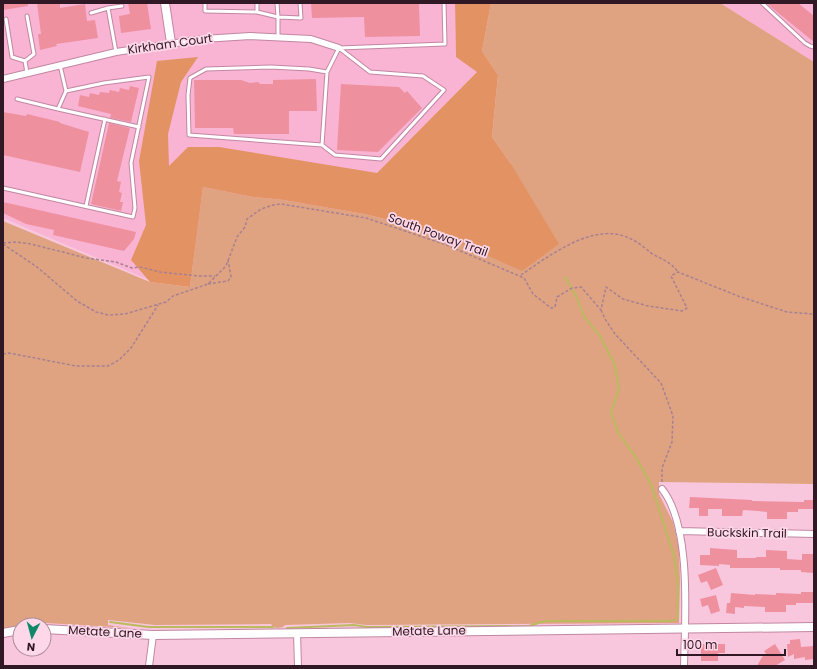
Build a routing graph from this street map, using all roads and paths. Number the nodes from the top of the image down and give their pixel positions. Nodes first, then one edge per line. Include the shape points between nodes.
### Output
1 (166, 3) edge
2 (205, 3) edge
3 (257, 3) edge
4 (277, 3) edge
5 (300, 3) edge
6 (444, 3) edge
7 (762, 3) edge
8 (122, 6) dead end
9 (108, 8) junction
10 (257, 12) junction
11 (91, 13) dead end
12 (27, 16) dead end
13 (278, 17) junction
14 (6, 19) dead end
15 (278, 38) junction
16 (171, 43) junction
17 (814, 47) edge
18 (339, 48) junction
19 (116, 52) junction
20 (25, 61) junction
21 (60, 65) junction
22 (326, 72) junction
23 (27, 73) junction
24 (3, 79) edge
25 (66, 91) junction
26 (17, 99) dead end
27 (58, 110) junction
28 (105, 119) junction
29 (140, 127) junction
30 (322, 145) junction
31 (3, 188) edge
32 (86, 206) junction
33 (3, 244) edge
34 (228, 259) junction
35 (678, 272) junction
36 (216, 276) junction
37 (520, 276) junction
38 (208, 284) junction
39 (158, 305) junction
40 (601, 310) junction
41 (814, 314) edge
42 (3, 354) edge
43 (662, 488) joint
44 (679, 531) junction
45 (814, 534) edge
46 (814, 627) edge
47 (52, 629) edge
48 (685, 629) junction
49 (297, 633) junction
50 (153, 634) junction
51 (149, 666) edge
52 (298, 666) edge
53 (684, 666) edge

1 - 16 street
2 - 10 lane via 205,11
3 - 10 lane
4 - 13 lane
5 - 13 lane via 301,18
6 - 18 lane via 445,44
7 - 17 lane via 805,43
8 - 9 lane
9 - 11 lane
9 - 19 lane
10 - 13 lane
12 - 20 lane via 34,54
13 - 15 lane
14 - 20 lane via 12,58
15 - 16 street, Kirkham Court via 203,38
15 - 18 street, Kirkham Court via 311,39
16 - 19 street, Kirkham Court
18 - 22 lane
18 - 30 lane via 370,72 422,76 444,90 381,159 335,155
19 - 21 street, Kirkham Court
20 - 23 lane
21 - 23 street, Kirkham Court
21 - 25 lane
22 - 30 lane
22 - 30 lane via 271,67 206,69 190,78 188,95 190,135
23 - 24 street, Kirkham Court
25 - 27 lane
25 - 29 lane via 149,76
26 - 27 lane
27 - 28 lane
28 - 29 lane
28 - 32 lane
29 - 32 lane via 131,163 135,208 133,217
31 - 32 lane
33 - 36 path via 31,244 86,258 116,262 132,268
33 - 39 path, South Poway Trail via 37,267 77,301 96,312 108,315 125,314
34 - 36 path, South Poway Trail via 226,266
34 - 37 path, South Poway Trail via 247,219 260,209 281,204 366,218 444,244
34 - 38 path via 231,277 228,281
35 - 37 path via 673,265 630,238 608,233 577,240
35 - 40 path via 671,276 687,308 682,311 623,299 606,287
35 - 41 path via 787,312
36 - 38 path, South Poway Trail
37 - 40 path via 524,278 533,294 551,308 555,307 557,297 572,288 581,287
38 - 39 path, South Poway Trail via 173,296
39 - 42 path via 131,348 119,360 108,366 76,366
40 - 43 path via 616,334 661,383 673,416 672,442 662,468
43 - 44 street via 676,514
44 - 45 street, Buckskin Trail
44 - 48 street via 684,561
46 - 48 street, Metate Lane
47 - 50 street, Metate Lane
48 - 49 street, Metate Lane
48 - 53 street
49 - 50 street, Metate Lane
49 - 52 street
50 - 51 street

